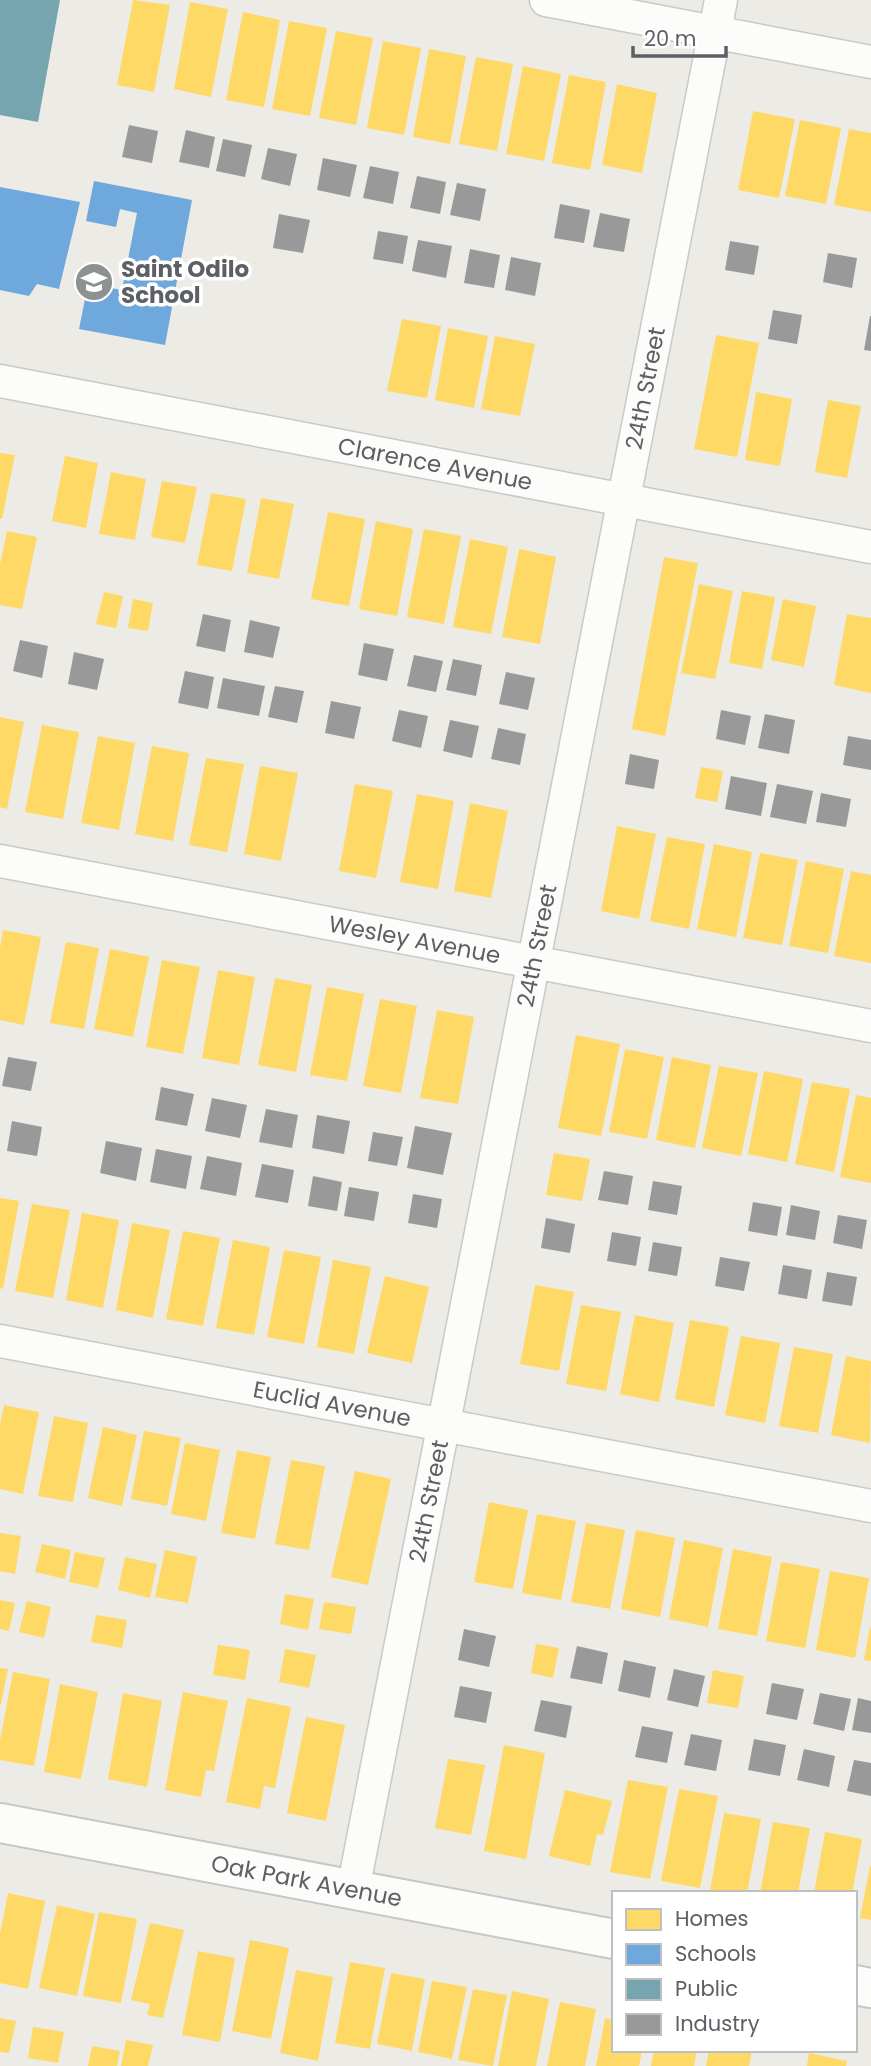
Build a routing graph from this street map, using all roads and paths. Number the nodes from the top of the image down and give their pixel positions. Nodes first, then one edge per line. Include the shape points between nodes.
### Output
1 (546, 0) edge
2 (721, 0) edge
3 (715, 32) junction
4 (871, 62) edge
5 (0, 381) edge
6 (624, 500) junction
7 (871, 547) edge
8 (0, 861) edge
9 (534, 962) junction
10 (871, 1026) edge
11 (0, 1341) edge
12 (443, 1425) junction
13 (871, 1506) edge
14 (0, 1823) edge
15 (353, 1890) junction
16 (612, 1939) edge

1 - 3 street
2 - 3 street, 24th Street
3 - 4 street
3 - 6 street, 24th Street
5 - 6 street, Clarence Avenue
6 - 7 street, Clarence Avenue
6 - 9 street, 24th Street
8 - 9 street, Wesley Avenue
9 - 10 street, Wesley Avenue
9 - 12 street, 24th Street
11 - 12 street, Euclid Avenue
12 - 13 street, Euclid Avenue
12 - 15 street, 24th Street
14 - 15 street, Oak Park Avenue
15 - 16 street, Oak Park Avenue

